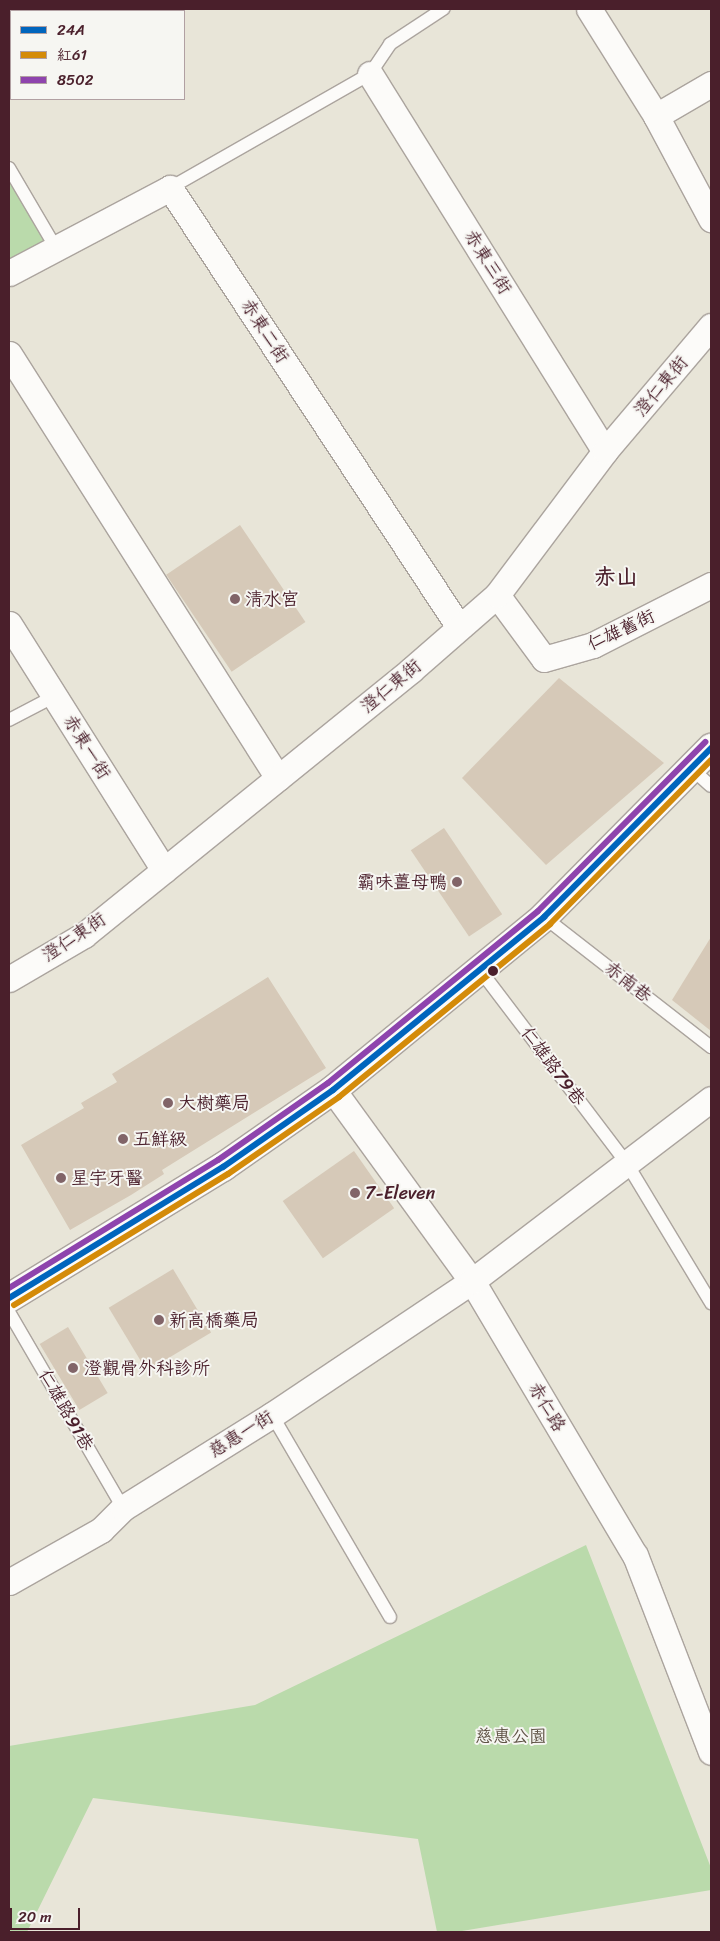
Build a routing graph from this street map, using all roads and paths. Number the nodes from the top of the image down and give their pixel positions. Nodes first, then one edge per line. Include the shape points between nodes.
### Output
1 (443, 9) edge
2 (589, 9) edge
3 (370, 74) junction
4 (711, 84) edge
5 (656, 116) junction
6 (9, 168) edge
7 (170, 188) junction
8 (711, 219) edge
9 (56, 248) junction
10 (9, 273) edge
11 (711, 326) edge
12 (9, 354) edge
13 (605, 451) junction
14 (711, 585) edge
15 (497, 595) junction
16 (9, 624) edge
17 (459, 627) junction
18 (55, 696) junction
19 (9, 720) edge
20 (711, 748) edge
21 (702, 777) edge
22 (278, 778) junction
23 (164, 870) junction
24 (544, 917) junction
25 (480, 970) junction
26 (9, 979) edge
27 (711, 1047) edge
28 (333, 1090) junction
29 (711, 1099) edge
30 (626, 1162) junction
31 (472, 1281) junction
32 (9, 1298) edge
33 (711, 1303) edge
34 (9, 1312) edge
35 (272, 1416) junction
36 (122, 1508) junction
37 (9, 1582) edge
38 (390, 1616) dead end
39 (711, 1752) edge

1 - 3 lane via 390,44
2 - 5 street
3 - 7 lane
3 - 13 street, 赤東三街
4 - 5 street
5 - 8 street
6 - 9 lane
7 - 9 street
7 - 17 street, 赤東二街
9 - 10 street
11 - 13 street, 澄仁東街
12 - 22 street
13 - 15 street, 澄仁東街
14 - 15 street, 仁雄舊街 via 593,645 544,659
15 - 17 street, 澄仁東街
16 - 18 street, 赤東一街
17 - 22 street, 澄仁東街
18 - 19 lane
18 - 23 street, 赤東一街
20 - 21 street
21 - 24 street via 598,860
22 - 23 street, 澄仁東街
23 - 26 street, 澄仁東街 via 84,935
24 - 25 street
24 - 27 lane, 赤南巷
25 - 28 street
25 - 30 lane, 仁雄路79巷
28 - 31 street, 赤仁路
28 - 32 street via 223,1167
29 - 30 street
30 - 31 street
30 - 33 lane, 仁雄路79巷
31 - 35 street, 慈惠一街
31 - 39 street, 赤仁路 via 635,1555
34 - 36 lane, 仁雄路91巷
35 - 36 street, 慈惠一街
35 - 38 lane
36 - 37 street, 慈惠一街 via 101,1530

